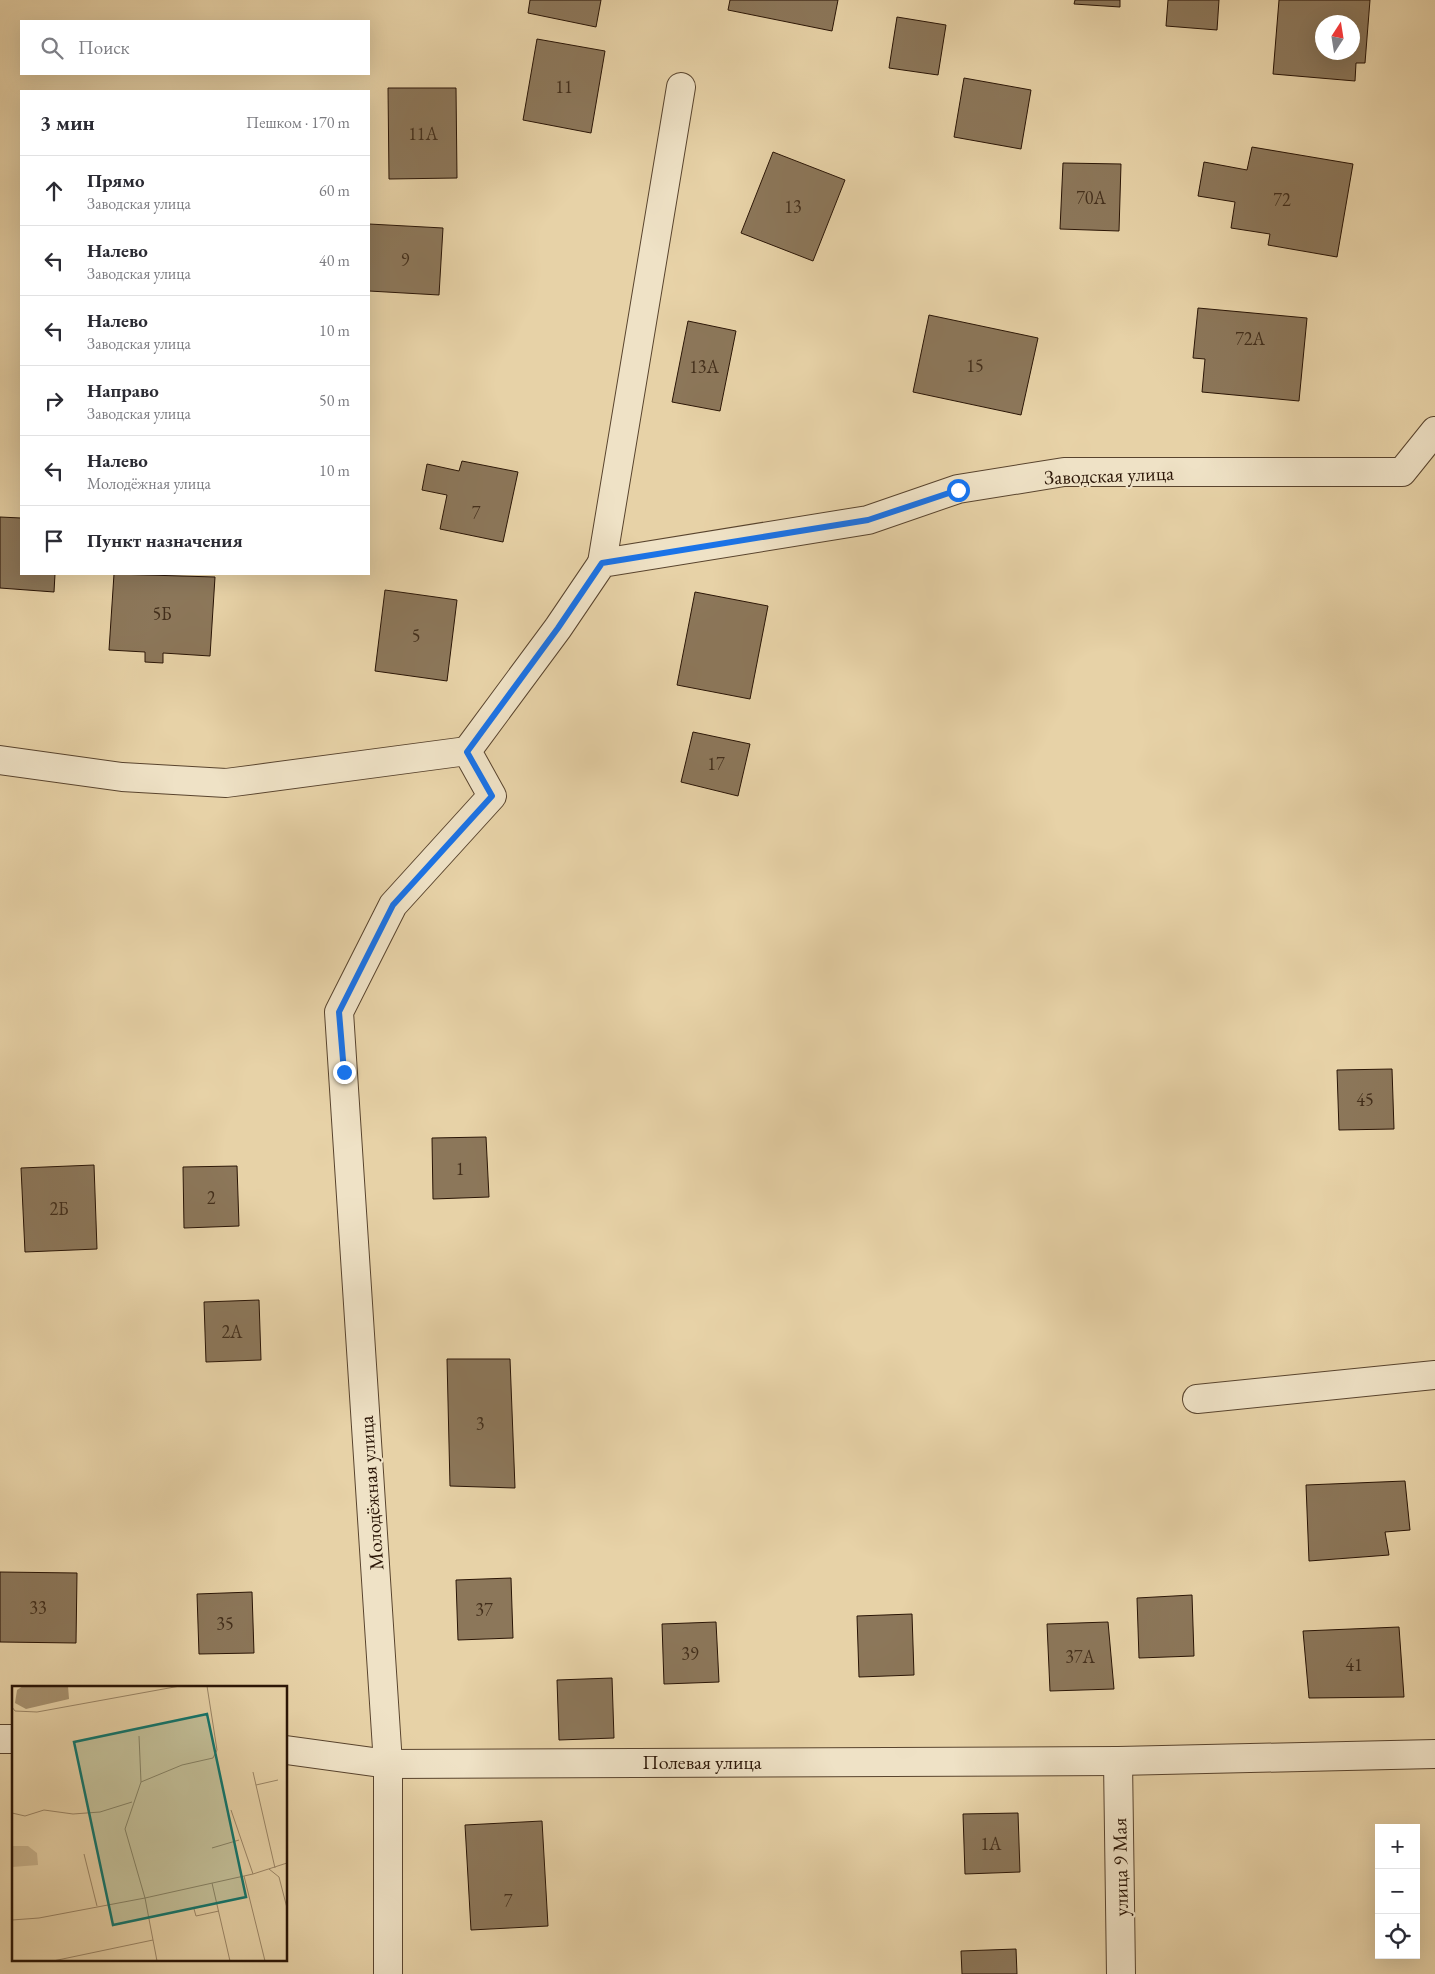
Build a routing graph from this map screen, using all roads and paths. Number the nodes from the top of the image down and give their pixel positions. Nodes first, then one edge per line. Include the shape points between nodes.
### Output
1 (681, 87) dead end
2 (1435, 431) edge
3 (602, 563) junction
4 (467, 752) junction
5 (0, 760) edge
6 (1435, 1374) edge
7 (1197, 1399) dead end
8 (288, 1750) edge
9 (1435, 1754) edge
10 (1118, 1761) junction
11 (388, 1764) junction
12 (388, 1974) edge
13 (1121, 1974) edge

1 - 3 street
2 - 3 street, Заводская улица via 1402,472 1064,472 958,490 868,520
3 - 4 street
4 - 5 street via 226,783 122,777
4 - 11 street, Молодёжная улица via 492,796 393,905 339,1012
6 - 7 street
8 - 11 street, Полевая улица
9 - 10 street, Полевая улица
10 - 11 street, Полевая улица
10 - 13 street, улица 9 Мая
11 - 12 street, Молодёжная улица

